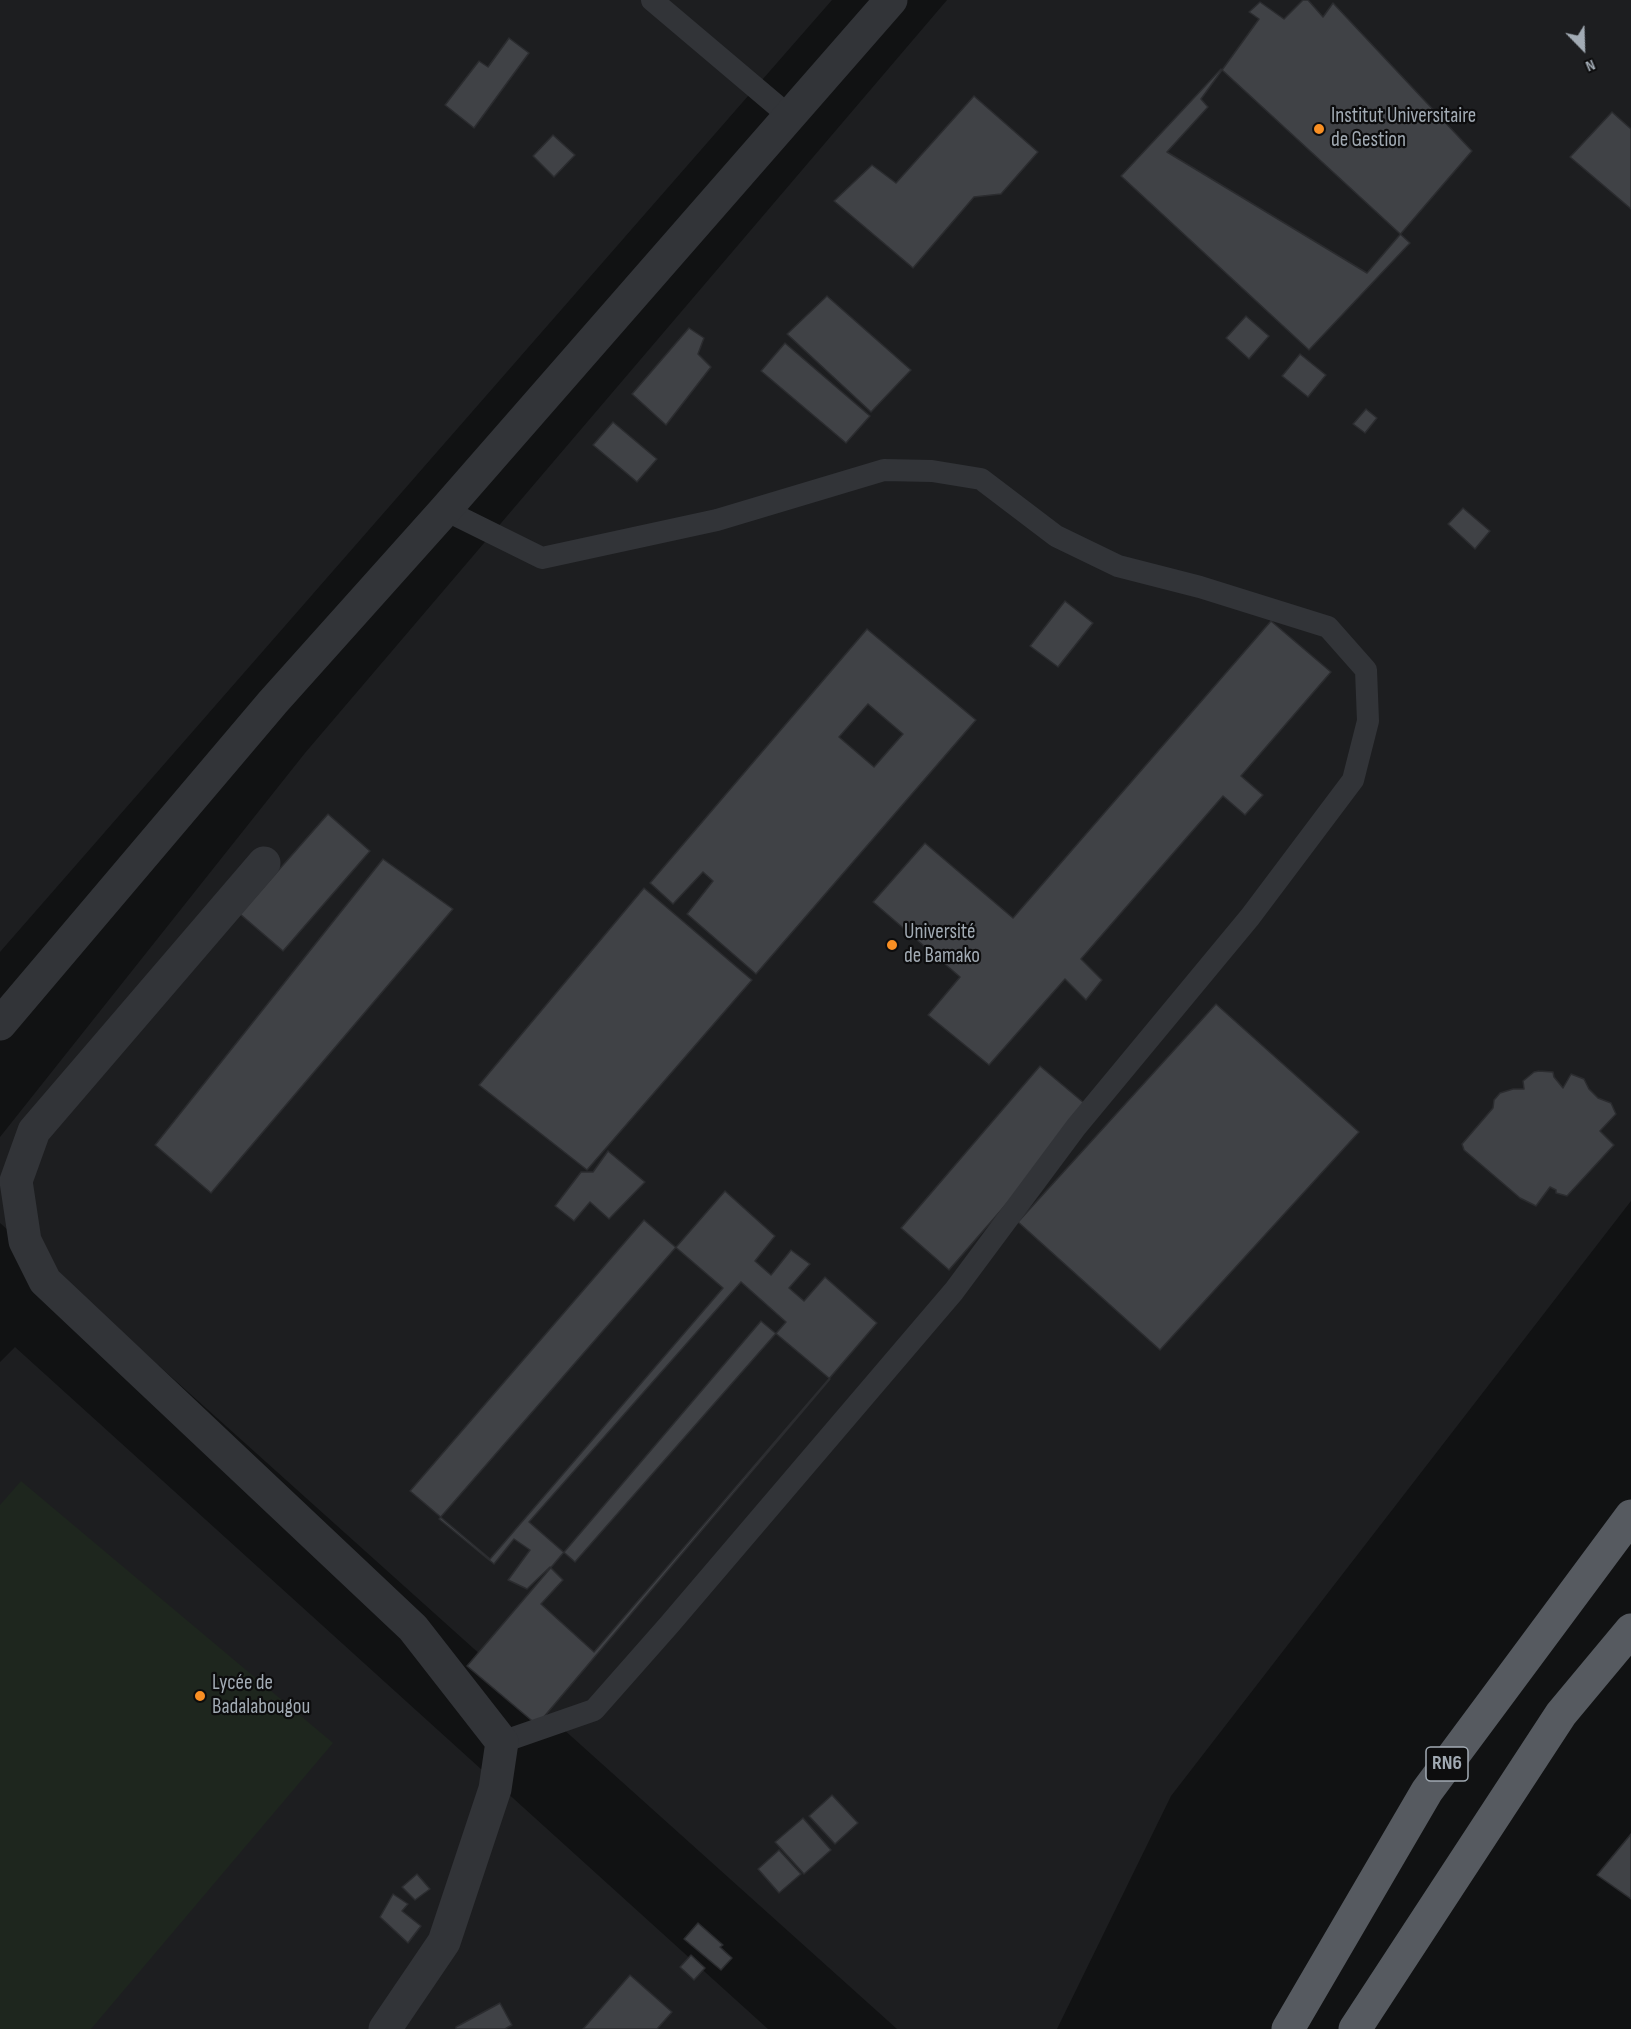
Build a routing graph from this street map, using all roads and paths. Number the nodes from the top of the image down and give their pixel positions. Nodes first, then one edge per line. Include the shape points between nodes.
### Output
1 (651, 0) edge
2 (891, 0) edge
3 (789, 116) junction
4 (445, 510) junction
5 (264, 863) dead end
6 (0, 1024) edge
7 (1631, 1516) edge
8 (1631, 1630) edge
9 (502, 1742) junction
10 (385, 2029) edge
11 (1288, 2029) edge
12 (1354, 2029) edge

1 - 3 lane
2 - 3 street
3 - 4 street
4 - 6 street via 273,702
4 - 9 lane via 542,558 717,520 884,470 932,471 981,479 1056,536 1118,566 1328,627 1366,670 1368,721 1353,780 1250,917 1076,1126 954,1291 594,1710
5 - 9 street via 34,1131 16,1181 25,1241 45,1281 413,1628
7 - 11 highway, RN6 via 1427,1791
8 - 12 highway via 1561,1714
9 - 10 street via 495,1789 444,1942

